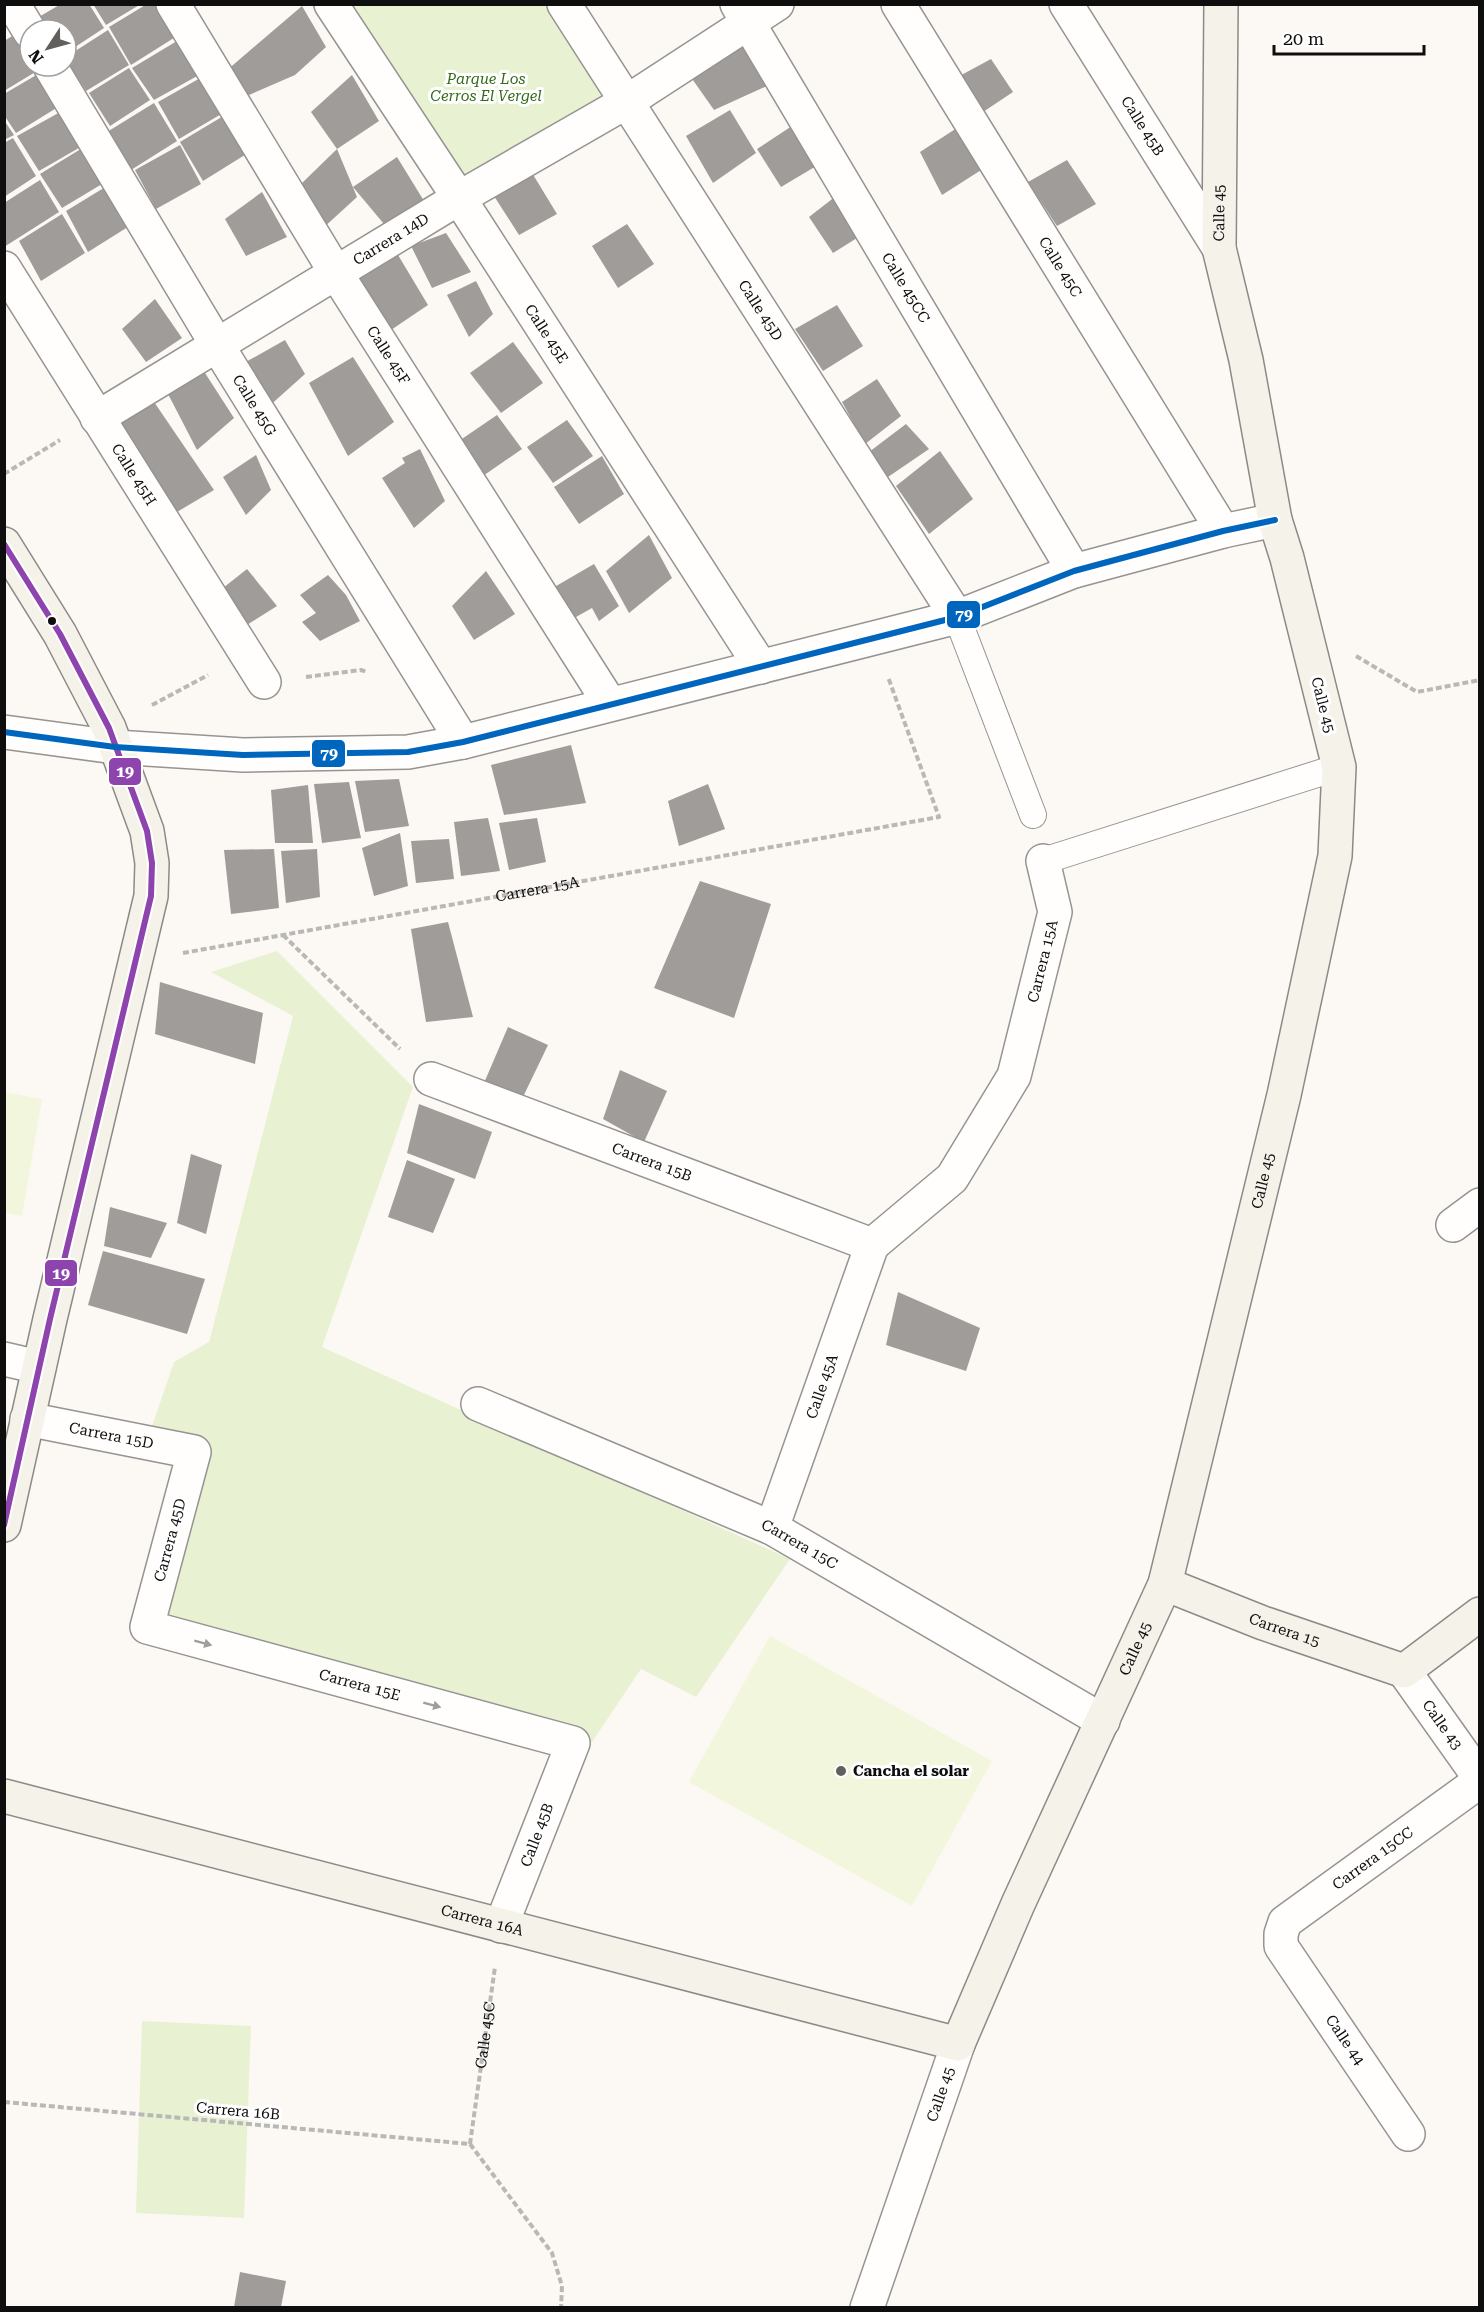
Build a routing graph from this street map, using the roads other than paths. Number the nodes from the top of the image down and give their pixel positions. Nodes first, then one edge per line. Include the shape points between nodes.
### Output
1 (14, 4) edge
2 (173, 4) edge
3 (331, 4) edge
4 (564, 4) edge
5 (777, 4) edge
6 (897, 4) edge
7 (1066, 4) edge
8 (1221, 4) edge
9 (742, 13) edge
10 (22, 18) edge
11 (57, 78) edge
12 (628, 101) junction
13 (459, 198) junction
14 (1219, 248) junction
15 (4, 268) edge
16 (336, 273) junction
17 (218, 345) junction
18 (97, 418) junction
19 (1275, 520) junction
20 (1223, 531) junction
21 (4, 544) edge
22 (1074, 572) junction
23 (957, 617) junction
24 (761, 667) junction
25 (264, 682) road end
26 (610, 705) junction
27 (4, 732) edge
28 (112, 737) junction
29 (463, 742) junction
30 (1339, 767) junction
31 (1033, 815) dead end
32 (1044, 861) joint
33 (431, 1079) road end
34 (1479, 1205) edge
35 (1453, 1225) dead end
36 (872, 1245) junction
37 (4, 1359) edge
38 (39, 1366) junction
39 (478, 1404) dead end
40 (27, 1419) junction
41 (194, 1452) joint
42 (4, 1524) edge
43 (772, 1528) junction
44 (1165, 1584) junction
45 (1479, 1614) edge
46 (147, 1627) joint
47 (1404, 1671) junction
48 (1103, 1721) junction
49 (573, 1743) joint
50 (1479, 1780) edge
51 (4, 1796) edge
52 (501, 1926) junction
53 (1281, 1946) joint
54 (958, 2044) junction
55 (1408, 2134) dead end
56 (867, 2307) edge

1 - 10 street
2 - 16 street, Calle 45F
3 - 13 street, Calle 45E
4 - 12 street, Calle 45D
5 - 9 street, Carrera 14D
6 - 20 street, Calle 45C
7 - 14 street, Calle 45B
8 - 14 street, Calle 45
9 - 12 street, Carrera 14D
9 - 22 street, Calle 45CC
11 - 17 street, Calle 45G
12 - 13 street, Carrera 14D
12 - 23 street, Calle 45D
13 - 16 street, Carrera 14D
13 - 24 street, Calle 45E
14 - 19 street, Calle 45 via 1246,360
15 - 18 street, Calle 45H
16 - 17 street, Carrera 14D
16 - 26 street, Calle 45F
17 - 18 street, Carrera 14D
17 - 29 street, Calle 45G
18 - 25 street, Calle 45H
19 - 20 street
19 - 30 street, Calle 45
20 - 22 street
21 - 28 street via 60,634
22 - 23 street
23 - 24 street
23 - 31 lane
24 - 26 street
26 - 29 street
27 - 28 street
28 - 29 street via 243,755 408,752
28 - 38 street via 147,831 152,863 151,896
30 - 32 lane, Carrera 15A
30 - 44 street, Calle 45 via 1335,856 1281,1107
32 - 36 street, Carrera 15A via 1056,912 1014,1076 952,1178
33 - 36 street, Carrera 15B
34 - 35 street
36 - 43 street, Calle 45A
37 - 38 street
38 - 40 street
39 - 43 street, Carrera 15C
40 - 41 street, Carrera 15D
40 - 42 street
41 - 46 street, Carrera 45D
43 - 48 street, Carrera 15C
44 - 47 street, Carrera 15 via 1263,1623
44 - 48 street, Calle 45
45 - 47 street
46 -> 49 street, Carrera 15E
47 - 50 street, Calle 43
48 - 54 street, Calle 45 via 1013,1914
49 - 52 street, Calle 45B
50 - 53 street, Carrera 15CC via 1285,1922
51 - 52 street, Carrera 16A
52 - 54 street, Carrera 16A
53 - 55 street, Calle 44
54 - 56 street, Calle 45

